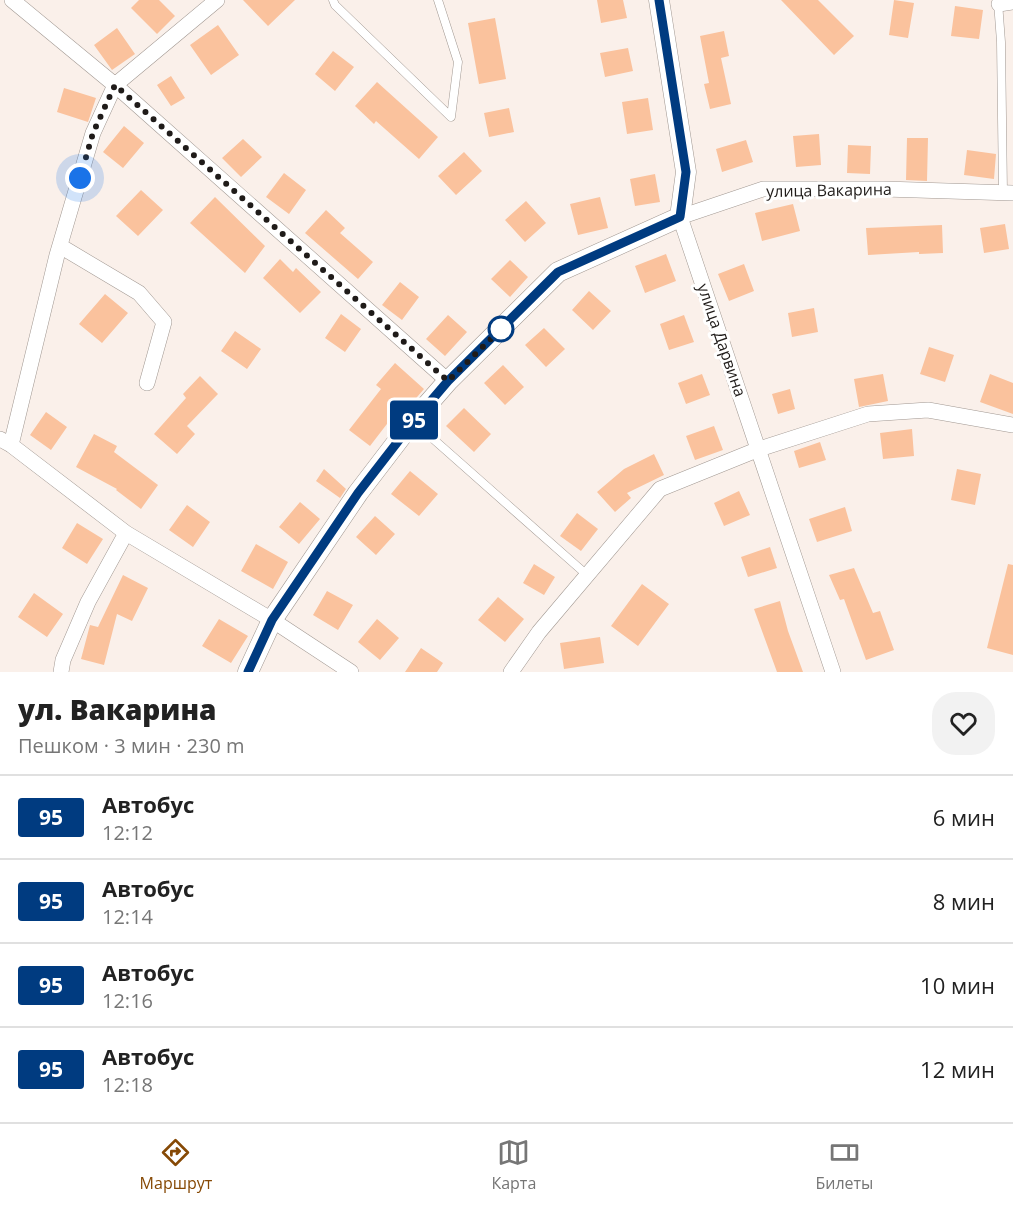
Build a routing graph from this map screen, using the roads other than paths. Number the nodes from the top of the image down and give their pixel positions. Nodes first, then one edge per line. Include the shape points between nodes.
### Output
1 (12, 0) edge
2 (217, 0) edge
3 (333, 0) edge
4 (438, 0) edge
5 (659, 0) edge
6 (1003, 2) edge
7 (115, 85) junction
8 (1008, 193) edge
9 (680, 217) junction
10 (60, 246) junction
11 (448, 381) junction
12 (147, 383) dead end
13 (413, 422) junction
14 (1013, 425) edge
15 (6, 442) edge
16 (759, 450) junction
17 (126, 533) junction
18 (587, 575) junction
19 (272, 620) junction
20 (61, 672) edge
21 (248, 672) edge
22 (351, 672) edge
23 (511, 672) edge
24 (833, 672) edge

1 - 7 street
2 - 7 street
3 - 4 lane via 451,117 458,62
5 - 9 street, улица Дарвина via 686,172
6 - 8 lane via 1001,42
7 - 10 street via 93,133
7 - 11 street
8 - 9 street, улица Вакарина via 763,189
9 - 11 street, улица Вакарина via 558,272
9 - 16 street, улица Дарвина
10 - 12 street via 139,293 164,322
10 - 15 street
11 - 13 street, улица Вакарина
13 - 18 lane
13 - 19 street, улица Вакарина via 358,493
14 - 16 street via 928,410 868,414
15 - 17 street
16 - 18 street via 660,489
16 - 24 street, улица Дарвина
17 - 19 street
17 - 20 street via 88,602
18 - 23 street
19 - 21 street, улица Вакарина
19 - 22 street

